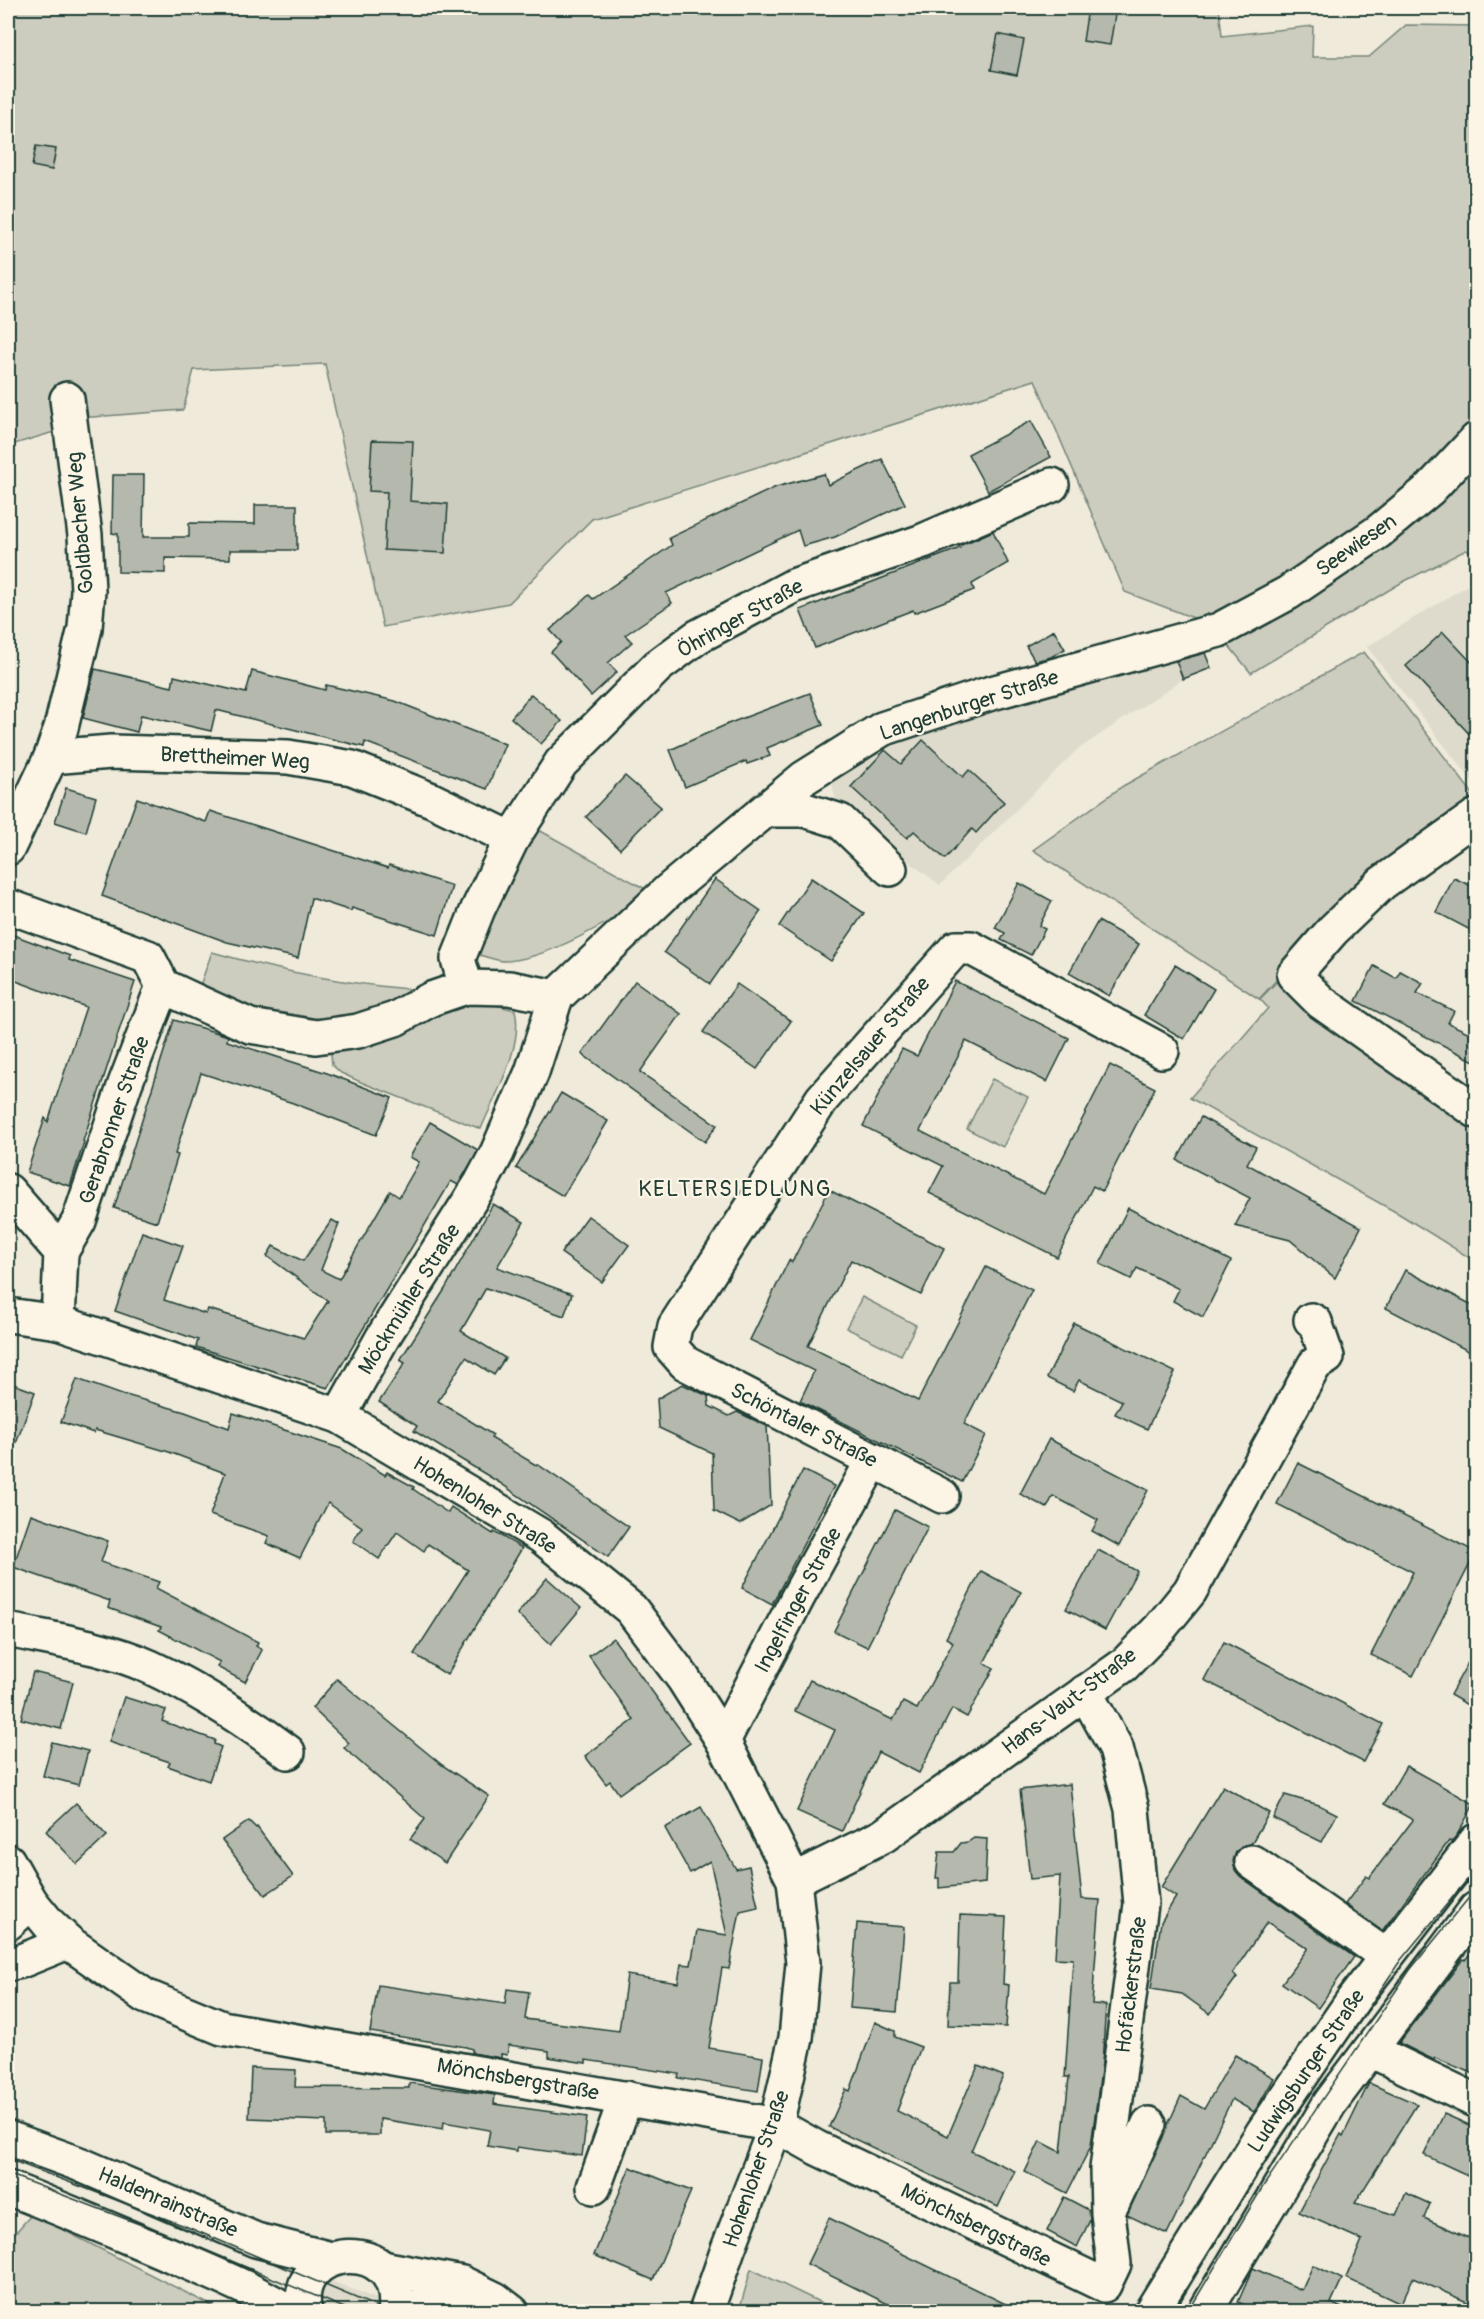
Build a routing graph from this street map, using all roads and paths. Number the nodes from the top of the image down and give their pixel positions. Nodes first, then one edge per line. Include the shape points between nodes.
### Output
1 (67, 399) dead end
2 (1476, 440) edge
3 (1052, 485) dead end
4 (1219, 630) joint
5 (51, 757) junction
6 (766, 810) junction
7 (1476, 816) edge
8 (512, 839) junction
9 (8, 848) edge
10 (890, 869) dead end
11 (8, 906) edge
12 (163, 986) junction
13 (466, 987) junction
14 (556, 997) junction
15 (1162, 1051) dead end
16 (1476, 1111) edge
17 (481, 1183) joint
18 (8, 1191) edge
19 (60, 1252) junction
20 (8, 1315) edge
21 (1311, 1320) dead end
22 (58, 1322) junction
23 (671, 1347) joint
24 (339, 1416) junction
25 (873, 1460) junction
26 (942, 1496) dead end
27 (8, 1630) edge
28 (1085, 1692) junction
29 (723, 1741) junction
30 (288, 1752) dead end
31 (1476, 1841) edge
32 (8, 1861) edge
33 (1252, 1862) dead end
34 (794, 1880) junction
35 (1476, 1909) edge
36 (19, 1912) edge
37 (68, 1942) junction
38 (1386, 1956) junction
39 (8, 1964) edge
40 (1370, 2050) junction
41 (626, 2098) junction
42 (1476, 2101) edge
43 (1149, 2124) dead end
44 (776, 2125) junction
45 (8, 2138) edge
46 (594, 2187) dead end
47 (8, 2188) edge
48 (1108, 2212) junction
49 (331, 2259) junction
50 (382, 2268) junction
51 (1104, 2286) joint
52 (289, 2312) edge
53 (305, 2312) edge
54 (395, 2312) edge
55 (401, 2312) edge
56 (452, 2312) edge
57 (512, 2312) edge
58 (706, 2312) edge
59 (1151, 2312) edge
60 (1205, 2312) edge

1 - 5 street, Goldbacher Weg via 85,535 88,591 74,680
2 - 4 street, Seewiesen via 1430,489 1378,532 1288,593
3 - 8 street, Öhringer Straße via 923,541 793,586 697,637 658,666 561,763
4 - 6 street, Langenburger Straße via 988,694 882,729 804,778
5 - 8 street, Brettheimer Weg via 111,752 306,759 352,768 432,800
5 - 9 street, Goldbacher Weg
6 - 10 street via 805,810 840,821
6 - 14 street, Langenburger Straße via 668,891
7 - 16 street via 1382,883 1294,975 1321,1002
8 - 13 street, Öhringer Straße via 458,959
11 - 12 street via 148,957
12 - 13 street via 250,1026 316,1037 358,1031 395,1019 431,999
12 - 19 street, Gerabronner Straße via 79,1221
13 - 14 street via 509,988
14 - 17 street, Langenburger Straße via 532,1072
15 - 23 street, Künzelsauer Straße via 971,948 956,948 822,1099 675,1326
17 - 24 street, Möckmühler Straße
18 - 19 street
19 - 22 street
20 - 22 street, Hohenloher Straße
21 - 28 street, Hans-Vaut-Straße via 1327,1357 1310,1374 1190,1591 1124,1665
22 - 24 street, Hohenloher Straße
23 - 25 street, Schöntaler Straße via 685,1363
24 - 29 street, Hohenloher Straße via 541,1536 631,1609 683,1677
25 - 26 street, Schöntaler Straße
25 - 29 street, Ingelfinger Straße
27 - 30 street via 97,1649 149,1667 225,1709
28 - 34 street, Hans-Vaut-Straße via 883,1836
28 - 48 street, Hofäckerstraße via 1116,1748 1132,1809 1141,1904 1107,2169
29 - 34 street, Hohenloher Straße
31 - 38 street, Ludwigsburger Straße
32 - 36 street, Mönchsbergstraße
33 - 38 street
34 - 44 street, Hohenloher Straße via 803,1963 796,2038
35 - 40 street, Ludwigsburger Straße
36 - 37 street, Mönchsbergstraße via 49,1924
37 - 39 street
37 - 41 street, Mönchsbergstraße via 146,1996 222,2028
38 - 59 street, Ludwigsburger Straße via 1263,2132
40 - 42 street
40 - 60 street, Ludwigsburger Straße via 1330,2103
41 - 44 street, Mönchsbergstraße
41 - 46 street
43 - 48 street
44 - 51 street, Mönchsbergstraße via 1055,2277
44 - 58 street, Hohenloher Straße
45 - 49 street, Haldenrainstraße via 256,2240
47 - 52 street via 259,2294
48 - 51 street, Hofäckerstraße via 1114,2264
49 - 50 street, Haldenrainstraße via 358,2256
49 - 53 street via 309,2278 304,2291
50 - 54 street via 395,2289
50 - 57 street, Haldenrainstraße via 462,2283
55 - 56 street via 416,2305 433,2305

